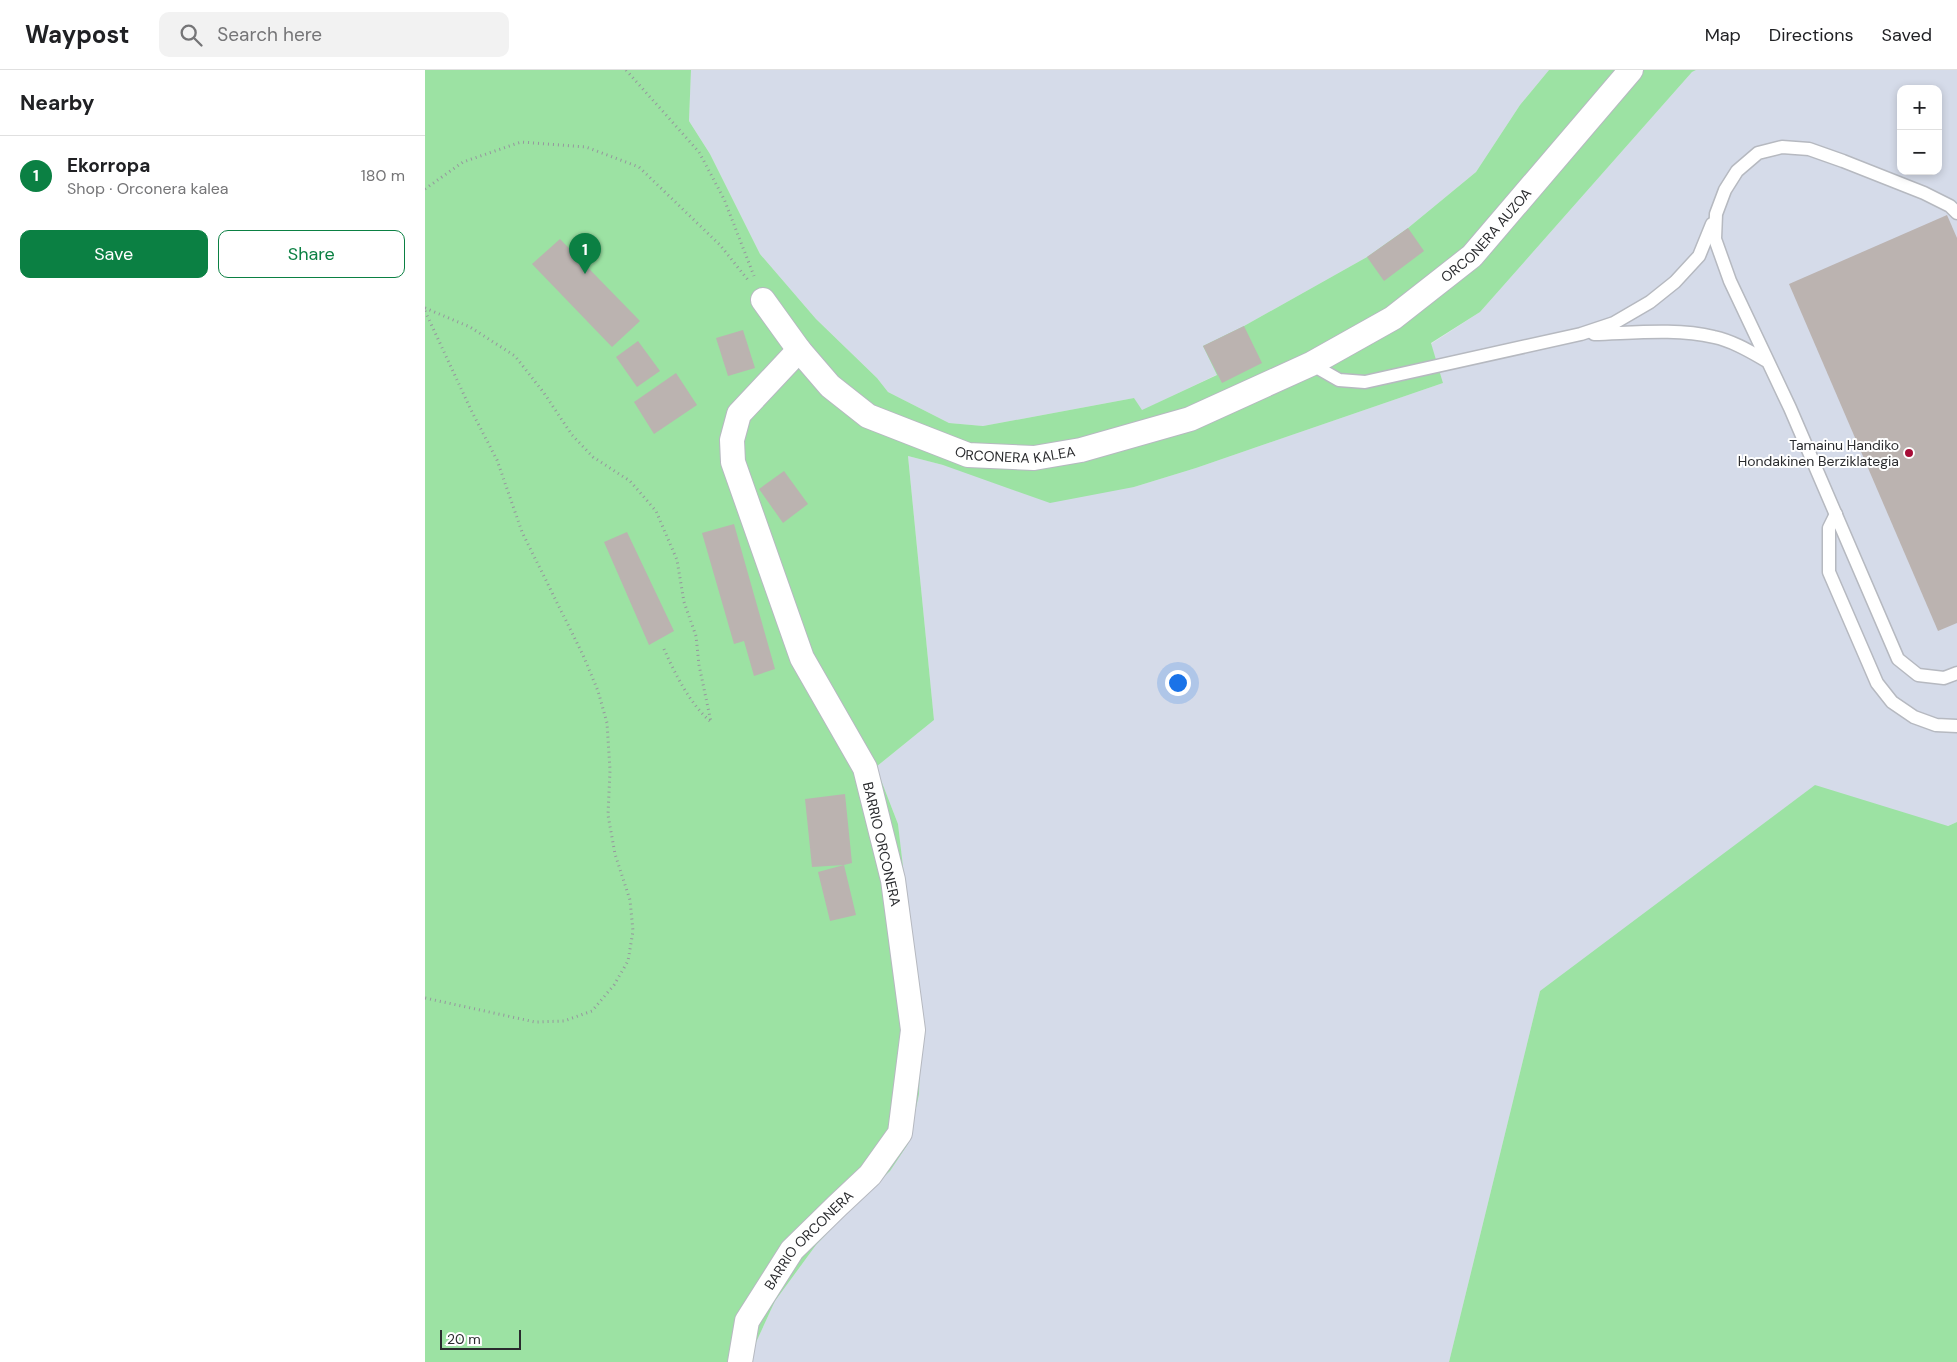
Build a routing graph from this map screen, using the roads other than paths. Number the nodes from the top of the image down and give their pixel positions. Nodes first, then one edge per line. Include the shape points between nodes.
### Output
1 (1631, 70) edge
2 (1957, 213) edge
3 (1716, 214) junction
4 (763, 300) road end
5 (1581, 334) junction
6 (799, 350) junction
7 (1767, 362) junction
8 (1311, 364) junction
9 (1836, 514) junction
10 (1957, 673) edge
11 (1957, 726) edge
12 (740, 1362) edge

1 - 8 street, ORCONERA AUZOA via 1472,256 1393,318
2 - 3 lane via 1924,193 1843,161 1809,149 1782,147 1758,153 1737,171
3 - 5 lane via 1699,256 1675,282 1650,302 1614,323
3 - 7 lane via 1715,239 1730,281
4 - 6 street, ORCONERA KALEA
5 - 7 lane via 1682,332 1715,337 1745,348
5 - 8 lane via 1365,382 1339,380
6 - 8 street, ORCONERA KALEA via 830,386 868,416 968,455 1034,458 1081,450 1190,419
6 - 12 street, BARRIO ORCONERA via 739,414 732,440 733,462 802,658 865,768 893,880 913,1030 901,1132 871,1175 792,1250 747,1321
7 - 9 lane
9 - 10 lane via 1898,659 1918,675 1944,678
9 - 11 lane via 1829,528 1829,572 1877,683 1892,702 1914,716 1936,725

